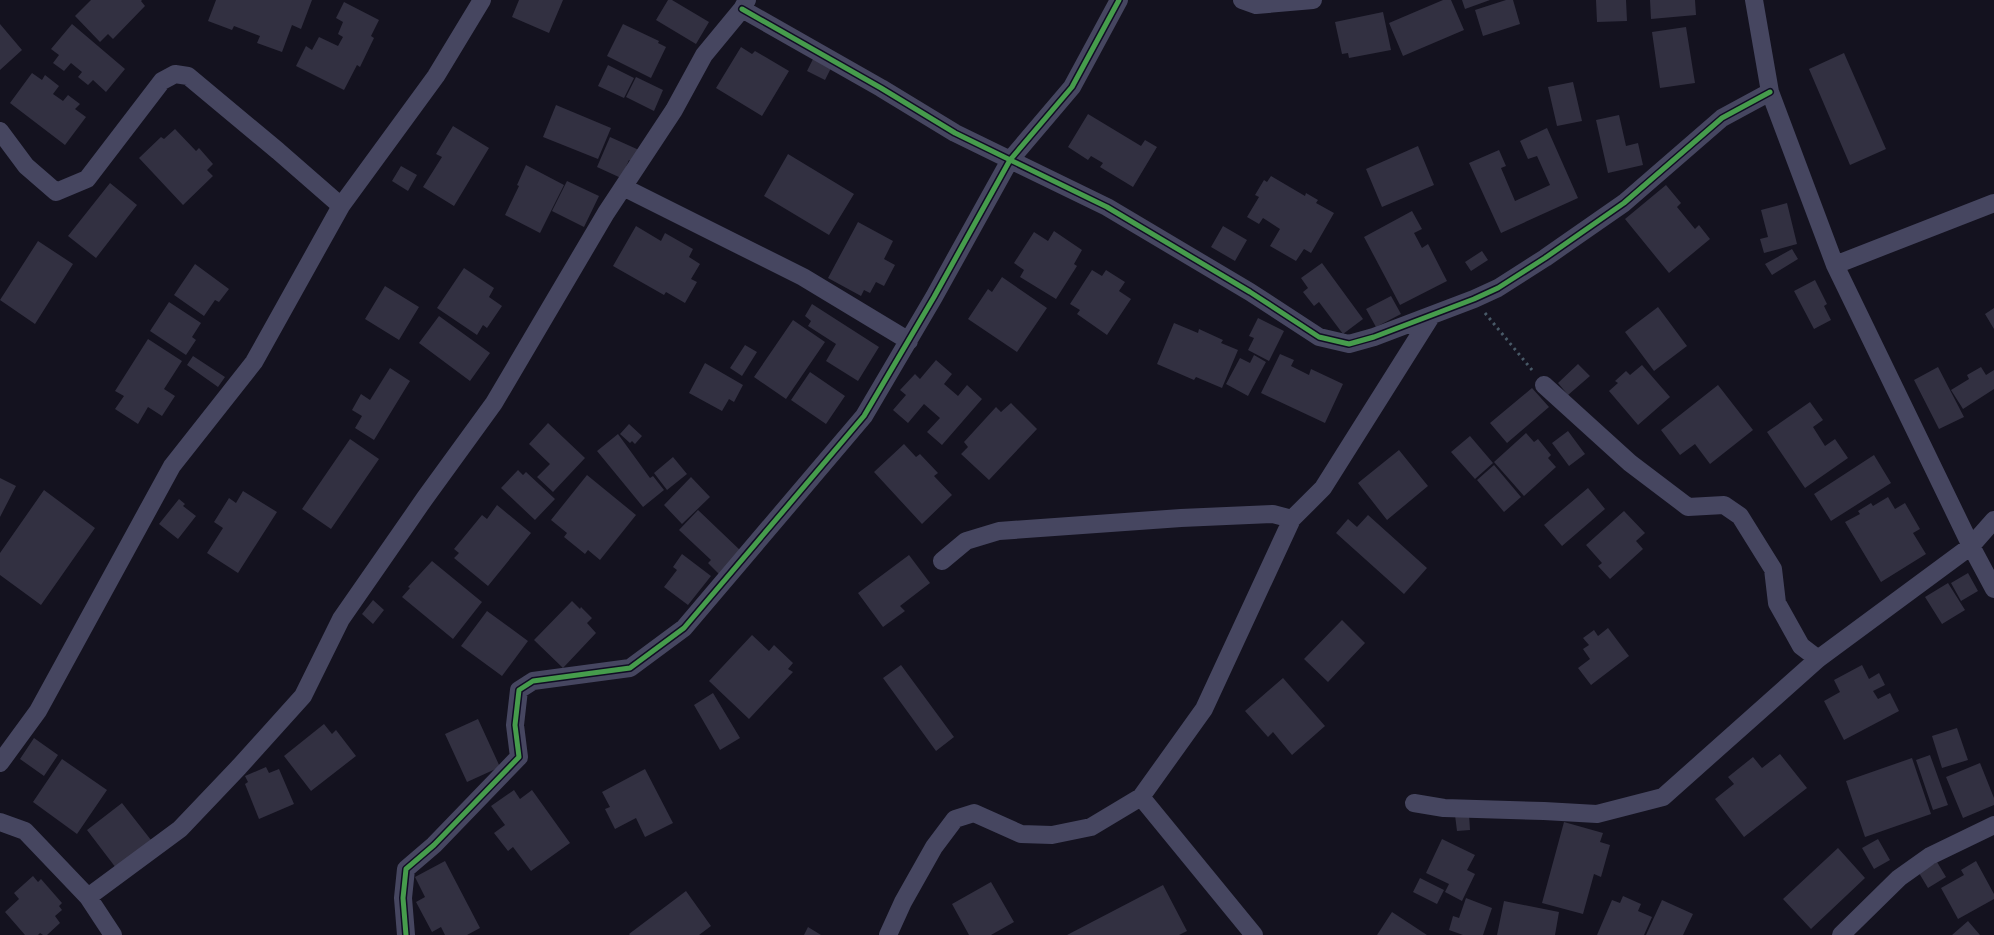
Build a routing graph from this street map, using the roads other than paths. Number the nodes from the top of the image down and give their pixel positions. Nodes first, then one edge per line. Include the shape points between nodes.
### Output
1 (482, 0) edge
2 (1119, 0) edge
3 (1242, 0) edge
4 (1313, 0) edge
5 (1754, 0) edge
6 (744, 5) edge
7 (1770, 92) junction
8 (0, 132) edge
9 (1010, 160) junction
10 (623, 187) junction
11 (1994, 203) edge
12 (340, 206) junction
13 (1836, 265) junction
14 (1432, 315) junction
15 (909, 341) junction
16 (1544, 385) road end
17 (1292, 519) junction
18 (1994, 520) edge
19 (1971, 546) junction
20 (942, 561) dead end
21 (1994, 589) edge
22 (1818, 659) junction
23 (0, 763) edge
24 (1141, 797) junction
25 (1414, 803) dead end
26 (0, 822) edge
27 (1994, 825) edge
28 (88, 897) junction
29 (113, 935) edge
30 (406, 935) edge
31 (888, 935) edge
32 (1254, 935) edge
33 (1841, 935) edge

1 - 12 street via 436,76
2 - 9 street via 1072,87
3 - 4 street via 1256,5
5 - 7 street
6 - 9 street via 955,133
6 - 10 street via 704,55 674,110
7 - 13 street
7 - 14 street via 1722,118 1624,203 1537,263 1498,288
8 - 12 street via 26,166 56,192 88,179 162,81 175,74 188,76
9 - 14 street via 1107,208 1250,292 1318,337 1349,344
9 - 15 street
10 - 15 street via 803,277
10 - 28 street via 494,404 341,619 303,696 180,829
11 - 13 street
12 - 23 street via 254,362 172,466 38,711
13 - 19 street
14 - 17 street via 1323,488
15 - 30 street via 864,416 684,628 630,668 533,681 519,690 515,725 519,757 434,845 406,869 403,898
16 - 22 street via 1630,463 1688,507 1724,506 1740,516 1773,569 1778,603 1800,646
17 - 20 street via 1273,514 999,531 966,541
17 - 24 street via 1204,709
18 - 19 street
19 - 21 street
19 - 22 street
22 - 25 street via 1663,797 1597,814 1444,808
24 - 31 street via 1091,827 1052,835 1021,834 974,813 955,819 934,847 902,902
24 - 32 street
26 - 28 street via 25,831
27 - 33 street via 1930,856 1899,878
28 - 29 street

